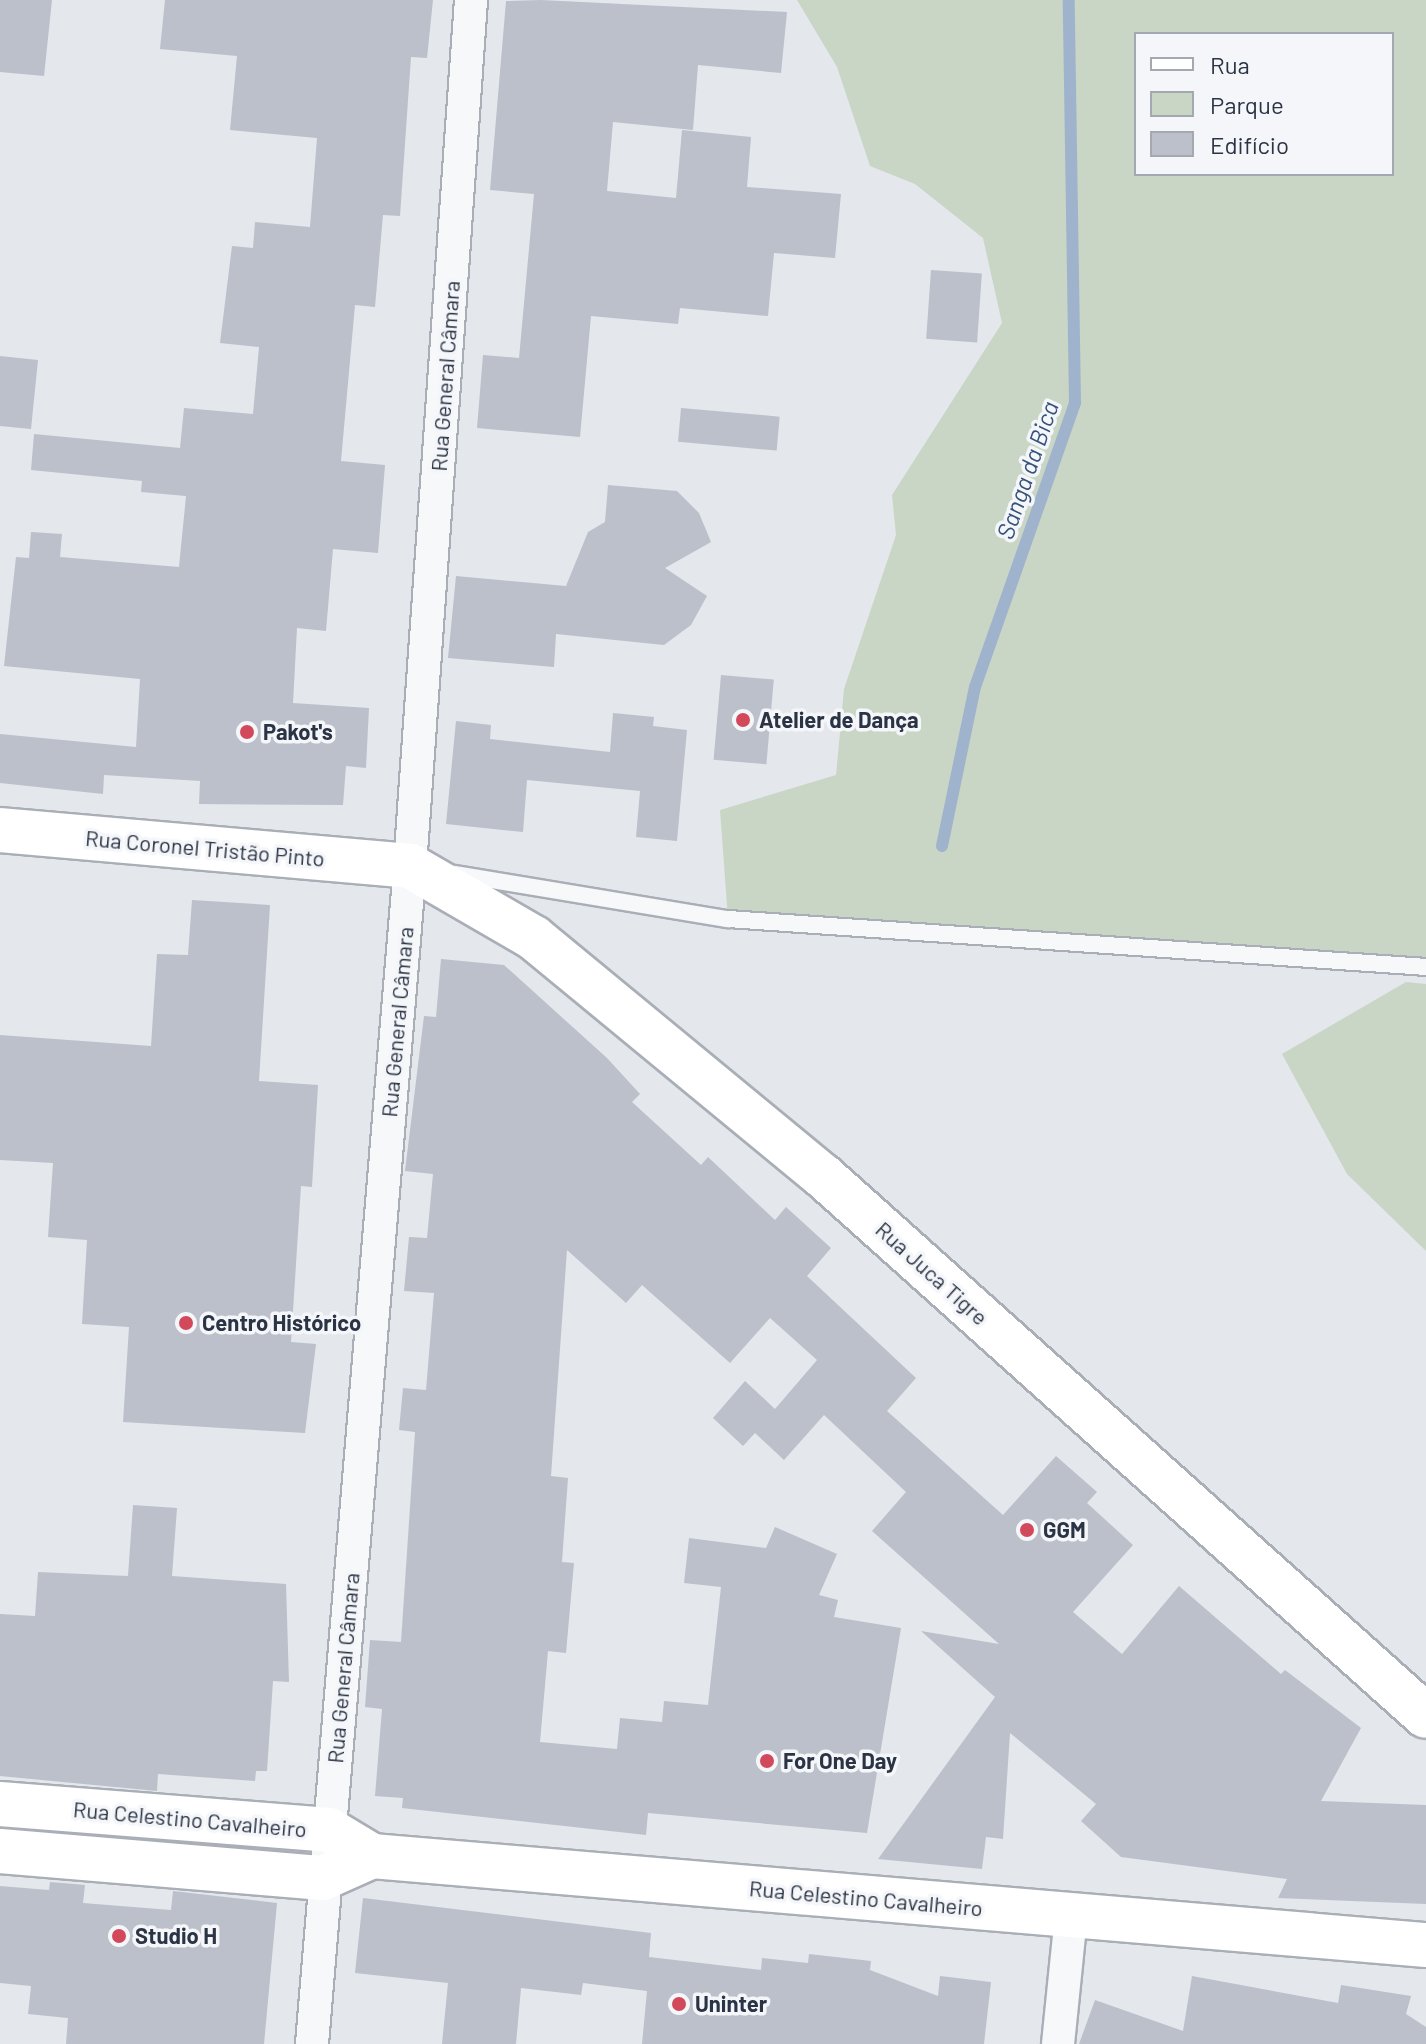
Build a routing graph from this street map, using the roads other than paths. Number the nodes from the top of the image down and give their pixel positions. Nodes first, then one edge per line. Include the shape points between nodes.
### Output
1 (471, 0) edge
2 (0, 830) edge
3 (410, 866) junction
4 (1426, 967) edge
5 (1426, 1716) edge
6 (0, 1804) edge
7 (329, 1830) junction
8 (0, 1851) edge
9 (372, 1856) junction
10 (323, 1878) junction
11 (1071, 1916) junction
12 (1360, 1941) junction
13 (1426, 1945) edge
14 (1426, 1960) edge
15 (312, 2044) edge
16 (1058, 2044) edge

1 - 3 street, Rua General Câmara
2 - 3 main road, Rua Coronel Tristão Pinto
3 - 4 lane via 728,919
3 - 5 main road, Rua Juca Tigre via 534,938 823,1176
3 - 7 street, Rua General Câmara
6 - 7 main road, Rua Celestino Cavalheiro
7 - 9 main road, Rua Celestino Cavalheiro
7 - 10 street, Rua General Câmara
8 - 10 main road, Rua Celestino Cavalheiro
9 - 10 main road, Rua Celestino Cavalheiro
9 - 11 main road, Rua Celestino Cavalheiro
10 - 15 street, Rua General Câmara
11 - 12 main road, Rua Celestino Cavalheiro
11 - 16 street
12 - 13 main road, Rua Celestino Cavalheiro
12 - 14 main road, Rua Celestino Cavalheiro

